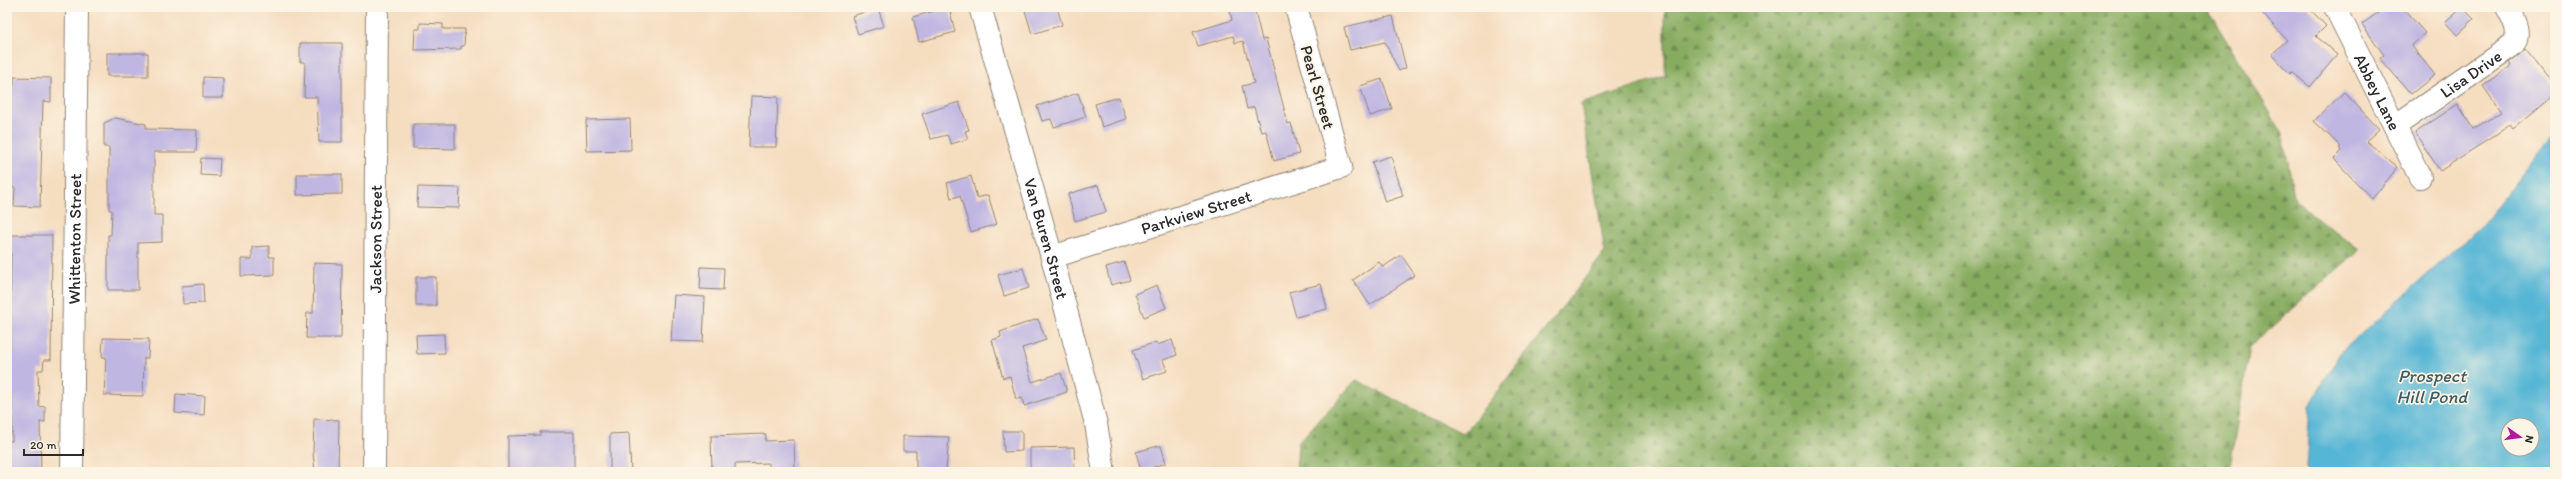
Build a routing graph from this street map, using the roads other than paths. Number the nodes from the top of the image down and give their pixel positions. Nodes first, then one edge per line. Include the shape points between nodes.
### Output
1 (77, 7) edge
2 (377, 7) edge
3 (980, 7) edge
4 (1296, 7) edge
5 (2335, 7) edge
6 (2507, 7) edge
7 (2395, 126) junction
8 (1341, 166) joint
9 (2420, 177) dead end
10 (1052, 257) junction
11 (72, 472) edge
12 (374, 472) edge
13 (1104, 472) edge

1 - 11 street, Whittenton Street
2 - 12 street, Jackson Street
3 - 10 street, Van Buren Street
4 - 8 street, Pearl Street
5 - 7 street, Abbey Lane
6 - 7 street, Lisa Drive via 2517,29 2513,45
7 - 9 street, Abbey Lane
8 - 10 street, Parkview Street
10 - 13 street, Van Buren Street via 1096,424

